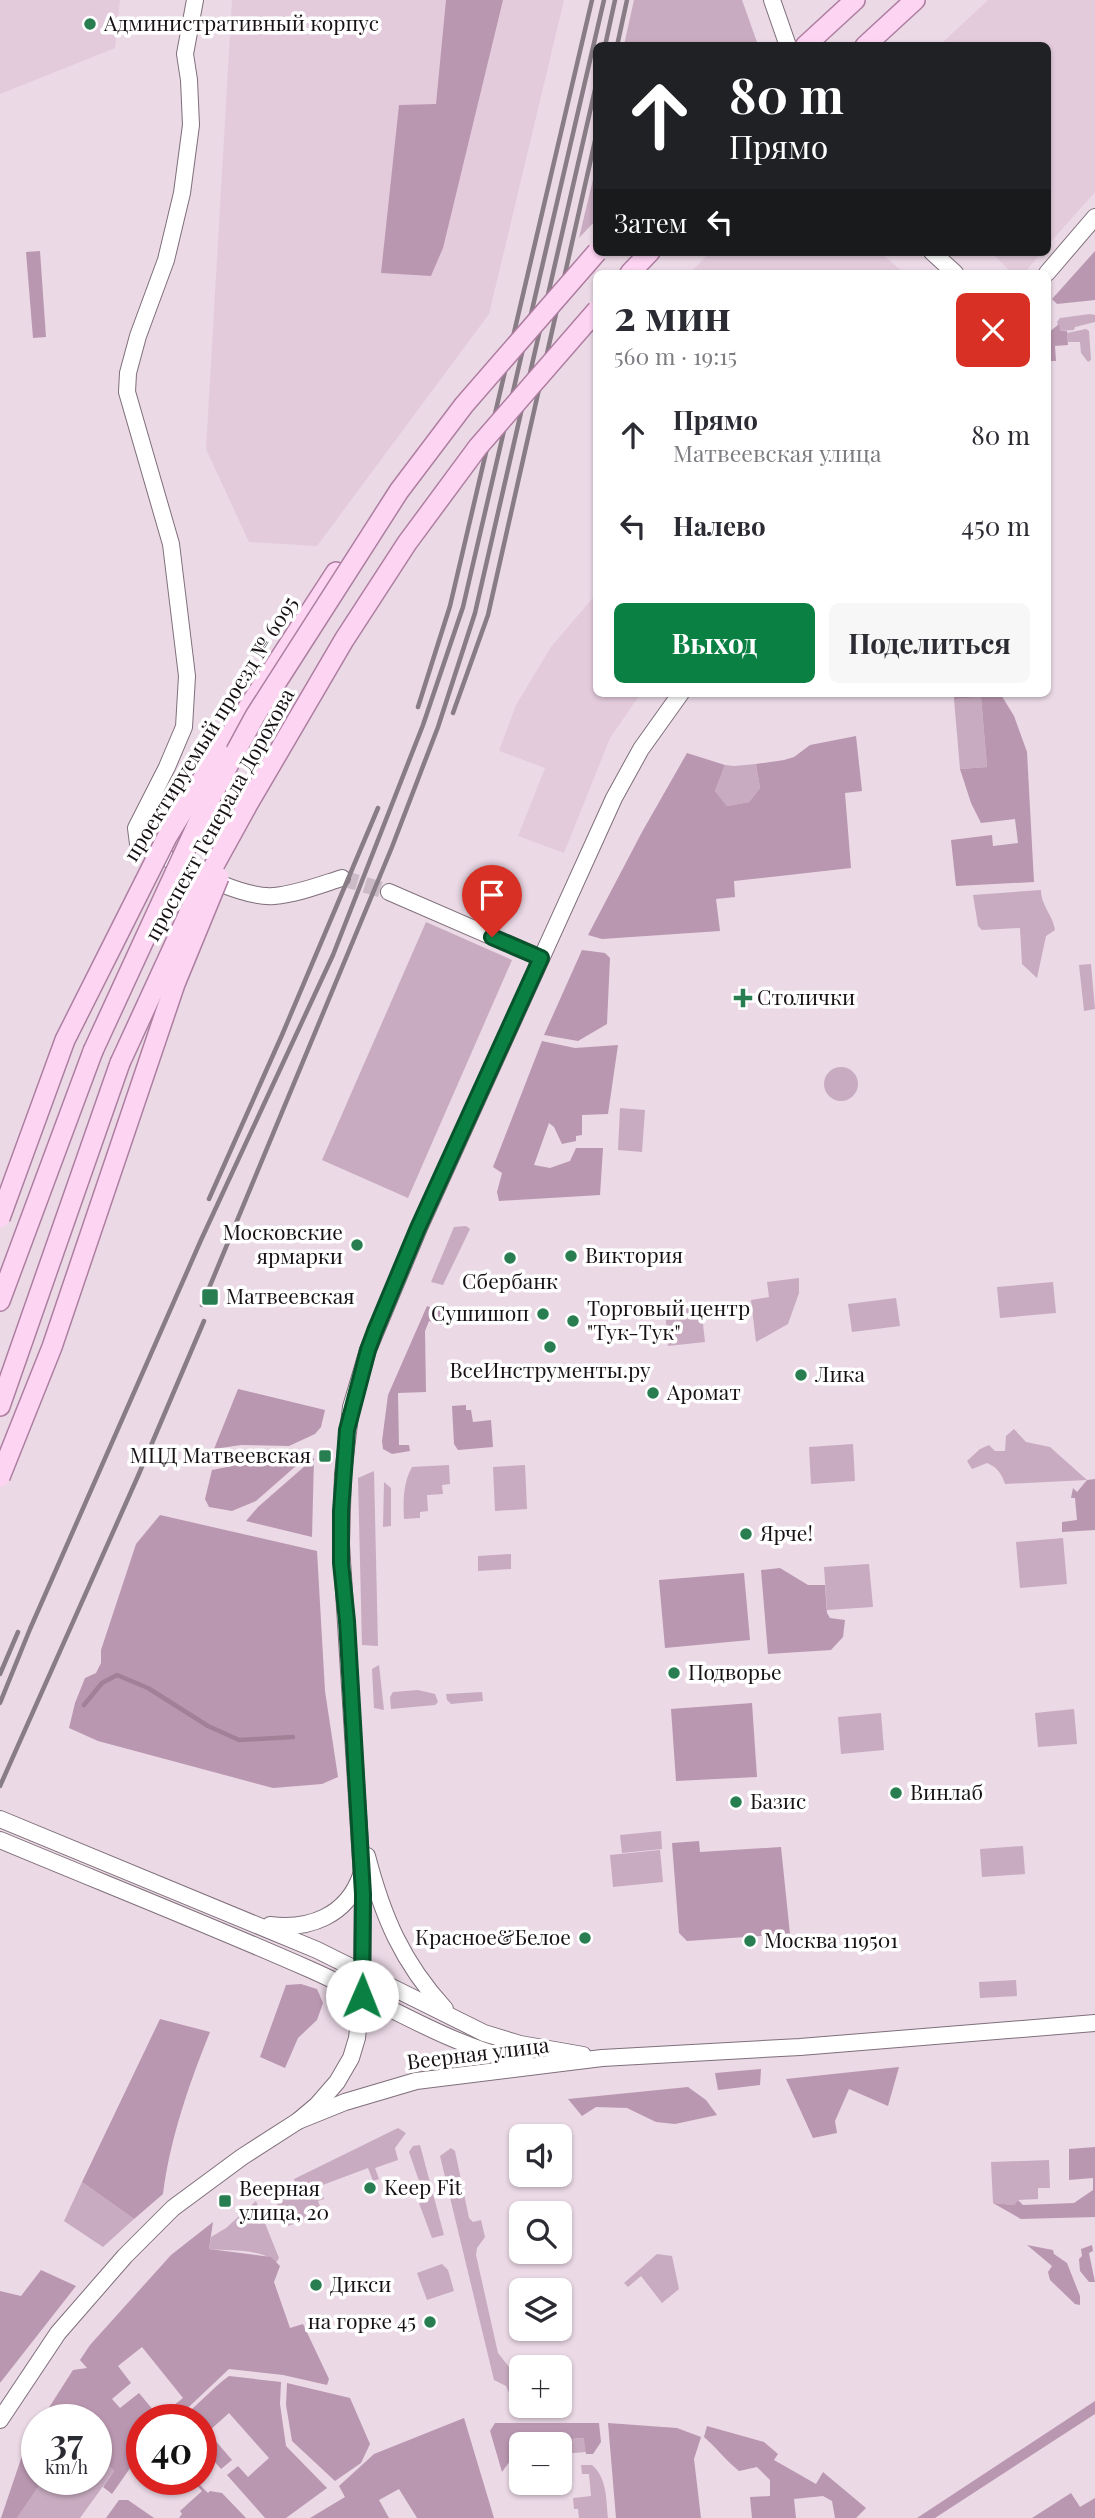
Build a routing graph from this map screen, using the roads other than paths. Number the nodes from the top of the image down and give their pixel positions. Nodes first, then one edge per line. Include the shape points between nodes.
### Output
1 (195, 0) edge
2 (772, 0) edge
3 (855, 0) edge
4 (915, 0) edge
5 (787, 42) edge
6 (808, 42) edge
7 (868, 42) edge
8 (1095, 218) edge
9 (594, 256) edge
10 (646, 256) edge
11 (936, 256) edge
12 (633, 270) edge
13 (952, 270) edge
14 (1049, 270) edge
15 (593, 315) edge
16 (387, 508) junction
17 (678, 697) edge
18 (247, 804) junction
19 (342, 878) tunnel mouth
20 (389, 892) tunnel mouth
21 (541, 958) junction
22 (0, 1218) edge
23 (0, 1301) edge
24 (0, 1406) edge
25 (0, 1477) edge
26 (0, 1819) edge
27 (359, 1826) junction
28 (0, 1840) edge
29 (361, 1873) junction
30 (255, 1924) junction
31 (363, 1972) junction
32 (362, 1996) junction
33 (454, 2018) junction
34 (1095, 2023) edge
35 (603, 2058) junction
36 (544, 2067) junction
37 (298, 2121) junction
38 (0, 2420) edge

1 - 19 street via 185,54 191,125 181,193 166,260 128,373 127,392 171,544 187,676 184,727 136,828 138,844 240,891 271,896
2 - 5 street
3 - 6 main road
4 - 7 main road
8 - 14 street
9 - 16 main road, проспект Генерала Дорохова, bridge via 464,405
10 - 12 main road
11 - 13 street
15 - 18 main road, проспект Генерала Дорохова, bridge via 499,422 407,543 344,639
16 - 22 main road, проектируемый проезд № 6095, bridge via 338,570 167,837 65,1040
16 - 23 main road, проспект Генерала Дорохова, bridge via 255,716 216,788 93,1051
17 - 21 street via 631,765
18 - 24 main road, проспект Генерала Дорохова, bridge via 194,902 120,1063
18 - 25 main road, bridge via 174,984 52,1348
20 - 21 street
21 - 27 street via 402,1266 351,1407 341,1544
26 - 30 street
27 - 29 street
27 - 33 street via 388,1924 427,1990
28 - 32 street via 311,1970
29 - 30 street via 346,1901 315,1923 286,1927
29 - 31 street
30 - 31 street
31 - 32 street
31 - 33 street
32 - 36 street via 480,2051
32 - 37 street via 351,2058 337,2082
33 - 35 street via 520,2044
34 - 35 street, Веерная улица
35 - 36 street, Веерная улица
36 - 37 street, Веерная улица via 415,2081
37 - 38 street, Веерная улица via 210,2180 144,2236 58,2333

